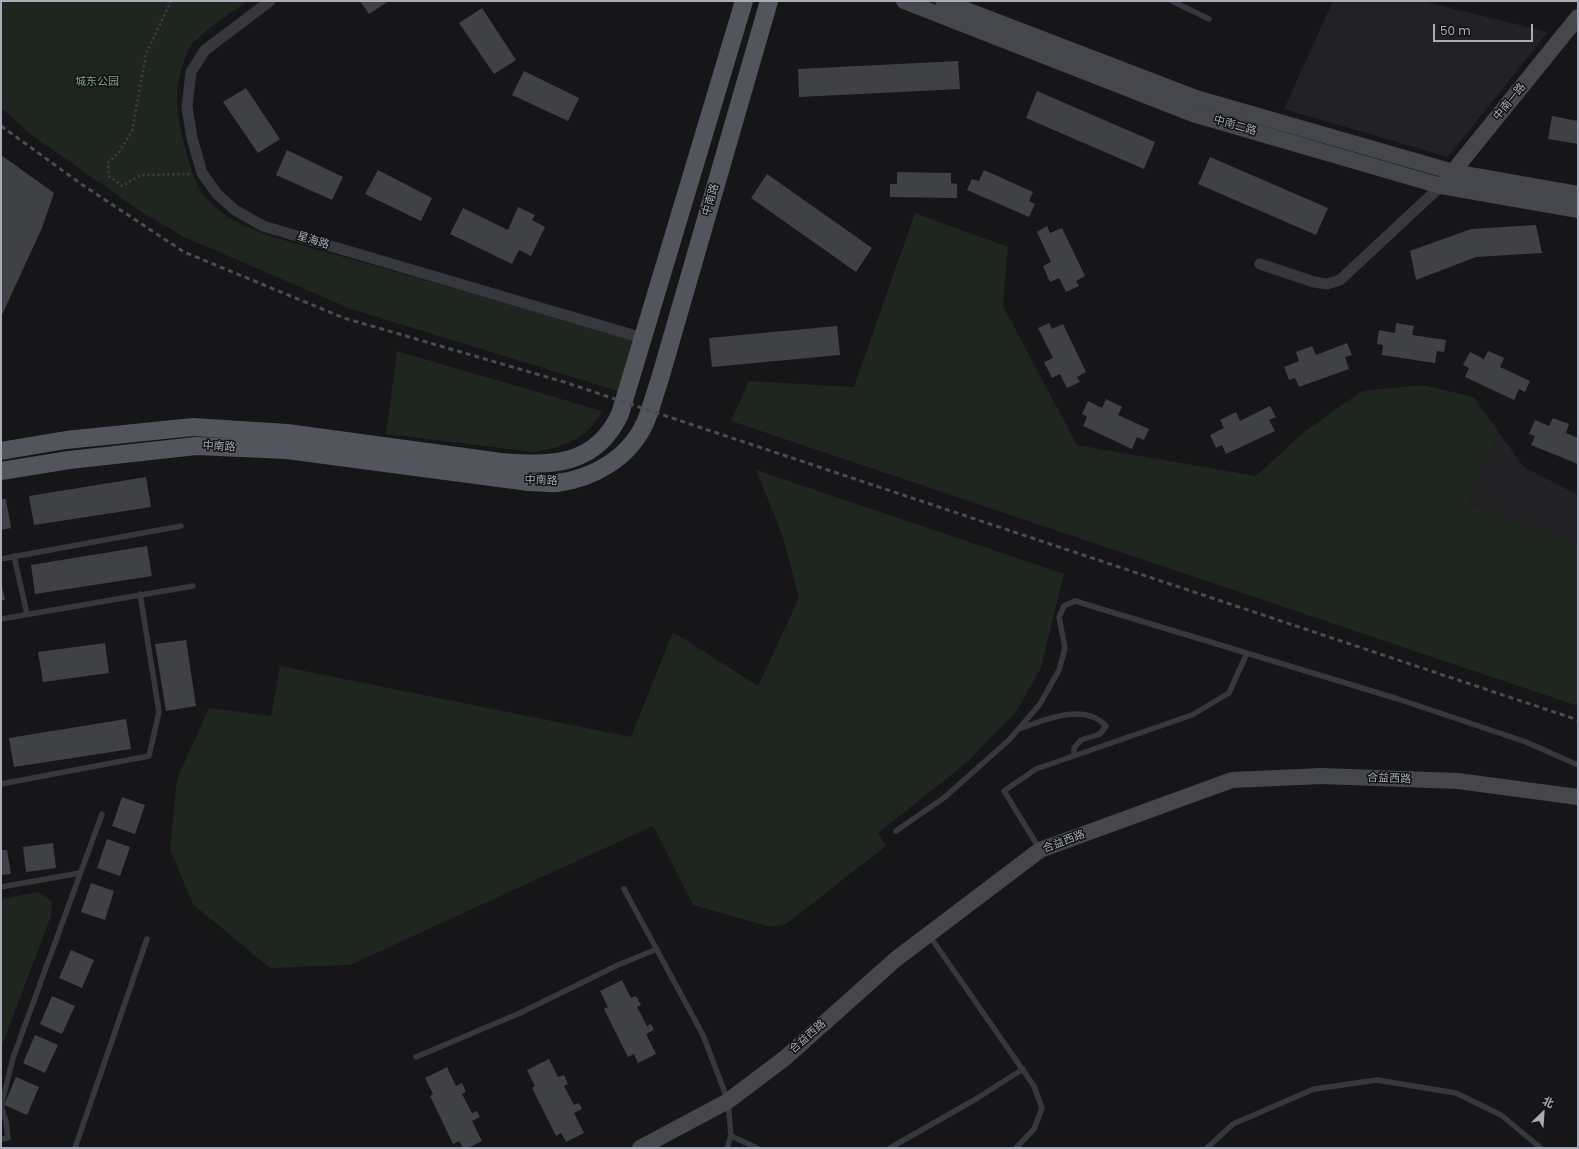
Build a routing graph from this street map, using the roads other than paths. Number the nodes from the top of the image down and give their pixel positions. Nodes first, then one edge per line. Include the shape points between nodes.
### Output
1 (270, 1) edge
2 (744, 1) edge
3 (769, 1) edge
4 (904, 1) edge
5 (943, 1) edge
6 (1172, 1) edge
7 (1578, 17) edge
8 (1209, 19) dead end
9 (1453, 172) junction
10 (1441, 186) junction
11 (1578, 194) edge
12 (1578, 210) edge
13 (1260, 264) dead end
14 (643, 338) junction
15 (1, 451) edge
16 (1, 471) edge
17 (181, 526) dead end
18 (14, 556) junction
19 (1, 559) edge
20 (193, 586) dead end
21 (140, 594) junction
22 (27, 614) junction
23 (1, 619) edge
24 (1247, 652) junction
25 (1019, 729) junction
26 (1074, 755) junction
27 (1578, 765) edge
28 (1, 784) edge
29 (1578, 797) edge
30 (102, 814) dead end
31 (896, 831) dead end
32 (1040, 850) junction
33 (80, 873) junction
34 (1, 887) edge
35 (624, 889) dead end
36 (929, 935) junction
37 (147, 939) dead end
38 (657, 949) junction
39 (416, 1056) dead end
40 (1023, 1069) junction
41 (728, 1101) junction
42 (731, 1136) junction
43 (1, 1139) edge
44 (76, 1148) edge
45 (640, 1148) edge
46 (727, 1148) edge
47 (757, 1148) edge
48 (890, 1148) edge
49 (1016, 1148) edge
50 (1207, 1148) edge
51 (1541, 1148) edge

1 - 14 street, 星海路 via 205,50 191,72 187,107 192,138 202,173 217,194 235,210 262,226
2 - 14 main road, 中南路
3 - 16 main road, 中南路 via 645,423 630,446 610,464 586,476 556,483 529,482 287,450 196,446 69,460
4 - 10 main road, 中南二路 via 1193,114
5 - 9 main road, 中南二路 via 1196,98
6 - 8 lane
7 - 9 main road, 中南一路
9 - 10 main road, 中南一路
9 - 11 main road, 中南二路
10 - 12 main road, 中南二路
10 - 13 street via 1340,280 1327,284 1314,282
14 - 15 main road, 中南路 via 614,428 593,448 578,457 558,463 537,465 501,462 287,433 193,427 66,440
17 - 18 lane
18 - 19 lane
18 - 22 lane
20 - 21 lane
21 - 22 lane
21 - 28 lane via 159,712 149,756
22 - 23 lane
24 - 25 lane via 1075,601 1064,606 1060,617 1065,648 1059,670 1040,704
24 - 26 lane via 1229,693 1192,715
24 - 27 lane via 1526,742
25 - 26 lane via 1058,716 1081,714 1099,719 1106,726 1100,734 1081,740 1074,748
25 - 31 lane via 945,797
26 - 32 lane via 1036,769 1004,791
29 - 32 main road, 合益西路 via 1458,781 1322,776 1232,780
30 - 33 lane
32 - 36 main road, 合益西路
33 - 34 lane
33 - 43 lane via 13,1058 1,1106 8,1138
35 - 38 lane
36 - 40 lane
36 - 41 main road, 合益西路 via 896,959 785,1058
37 - 44 lane
38 - 39 lane via 618,965 520,1013
38 - 41 lane via 703,1035
40 - 48 lane via 976,1100
40 - 49 lane via 1034,1086 1042,1108 1034,1129
41 - 42 lane
41 - 45 main road, 合益西路
42 - 46 lane
42 - 47 lane
50 - 51 lane via 1233,1124 1314,1089 1377,1080 1456,1093 1501,1115

